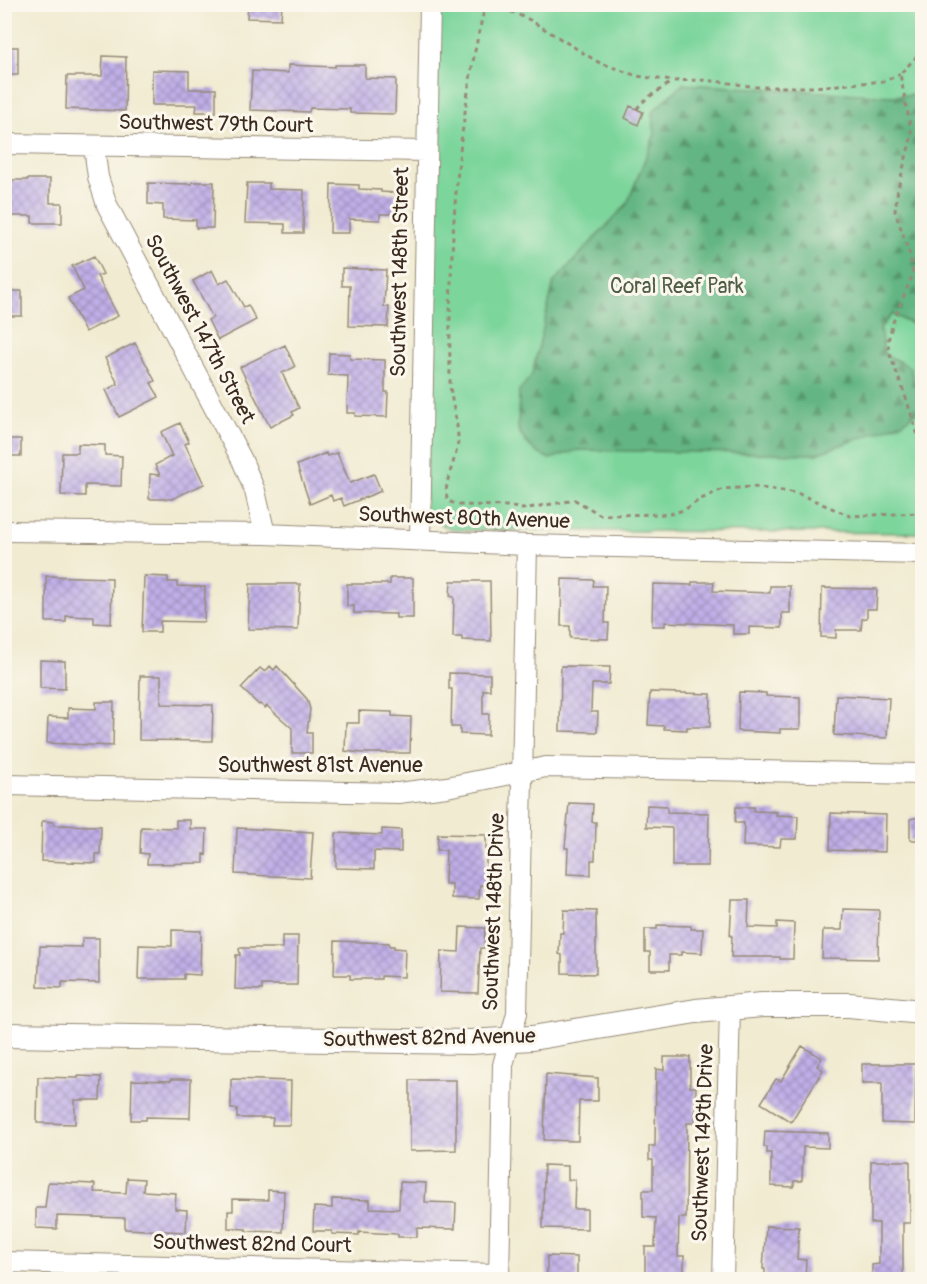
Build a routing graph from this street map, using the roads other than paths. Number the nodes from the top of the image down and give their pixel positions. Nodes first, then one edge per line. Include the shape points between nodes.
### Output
1 (430, 4) edge
2 (4, 144) edge
3 (94, 147) junction
4 (426, 151) junction
5 (4, 531) edge
6 (265, 534) junction
7 (420, 540) junction
8 (527, 545) junction
9 (922, 554) edge
10 (523, 771) junction
11 (922, 774) edge
12 (4, 785) edge
13 (730, 1008) junction
14 (922, 1012) edge
15 (4, 1035) edge
16 (510, 1040) junction
17 (4, 1262) edge
18 (499, 1277) edge
19 (723, 1280) edge

1 - 4 street, Southwest 148th Street
2 - 3 street, Southwest 79th Court
3 - 4 street, Southwest 79th Court
3 - 6 street, Southwest 147th Street via 107,205 242,460 255,491
4 - 7 street, Southwest 148th Street
5 - 6 street, Southwest 80th Avenue
6 - 7 street, Southwest 80th Avenue
7 - 8 street, Southwest 80th Avenue
8 - 9 street, Southwest 80th Avenue
8 - 10 street, Southwest 148th Drive
10 - 11 street, Southwest 81st Avenue via 546,767
10 - 12 street, Southwest 81st Avenue via 398,793
10 - 16 street, Southwest 148th Drive via 517,1012
13 - 14 street, Southwest 82nd Avenue via 819,1004
13 - 16 street, Southwest 82nd Avenue
13 - 19 street, Southwest 149th Drive
15 - 16 street, Southwest 82nd Avenue
16 - 18 street, Southwest 148th Drive via 503,1065
17 - 18 street, Southwest 82nd Court

